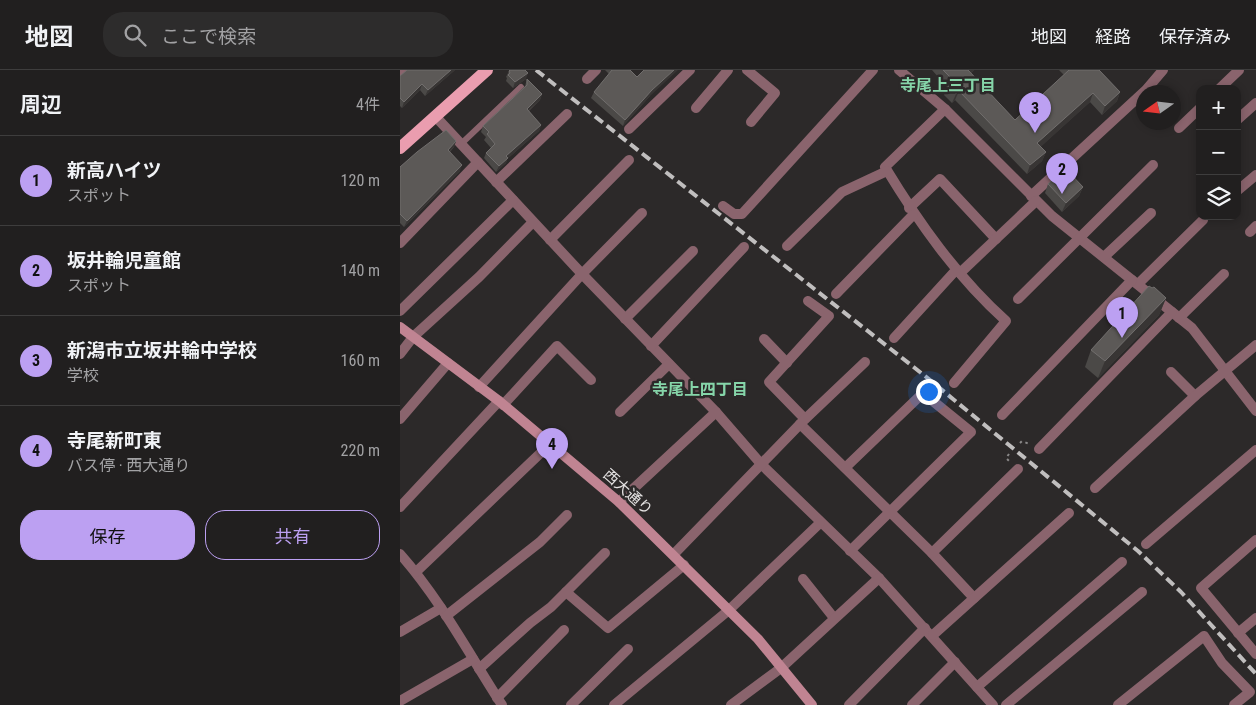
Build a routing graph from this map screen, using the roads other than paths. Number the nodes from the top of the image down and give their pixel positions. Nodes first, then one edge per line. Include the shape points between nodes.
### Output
1 (404, 70) edge
2 (487, 70) edge
3 (596, 70) edge
4 (690, 70) edge
5 (728, 70) edge
6 (747, 70) edge
7 (873, 70) edge
8 (899, 70) edge
9 (1163, 70) edge
10 (1239, 70) edge
11 (400, 73) edge
12 (587, 78) dead end
13 (1224, 85) edge
14 (521, 87) dead end
15 (1256, 102) edge
16 (696, 108) dead end
17 (945, 109) junction
18 (1196, 112) edge
19 (567, 114) dead end
20 (435, 116) junction
21 (1241, 116) edge
22 (751, 122) dead end
23 (1181, 126) edge
24 (629, 129) dead end
25 (461, 144) junction
26 (400, 148) edge
27 (629, 160) dead end
28 (478, 162) junction
29 (1153, 165) dead end
30 (887, 171) junction
31 (1256, 175) edge
32 (496, 182) junction
33 (1241, 188) edge
34 (1033, 198) junction
35 (513, 200) junction
36 (723, 206) dead end
37 (911, 211) junction
38 (642, 213) dead end
39 (1151, 213) dead end
40 (1203, 220) dead end
41 (533, 222) junction
42 (1080, 238) junction
43 (996, 239) junction
44 (550, 240) junction
45 (400, 242) edge
46 (787, 246) dead end
47 (744, 247) dead end
48 (693, 251) dead end
49 (1104, 257) junction
50 (958, 271) junction
51 (582, 274) junction
52 (1224, 274) dead end
53 (1135, 282) junction
54 (836, 294) dead end
55 (1018, 299) dead end
56 (808, 301) dead end
57 (400, 311) edge
58 (1176, 315) junction
59 (625, 319) junction
60 (400, 327) edge
61 (413, 337) junction
62 (894, 338) dead end
63 (764, 339) dead end
64 (1256, 345) edge
65 (651, 346) junction
66 (400, 354) edge
67 (865, 362) dead end
68 (448, 363) junction
69 (787, 363) junction
70 (669, 364) junction
71 (1225, 371) junction
72 (1171, 372) dead end
73 (591, 380) dead end
74 (954, 383) dead end
75 (478, 387) junction
76 (1194, 396) junction
77 (501, 403) junction
78 (1256, 411) edge
79 (620, 412) dead end
80 (716, 412) junction
81 (1002, 415) dead end
82 (400, 419) edge
83 (803, 422) junction
84 (550, 444) junction
85 (1039, 449) dead end
86 (1256, 450) edge
87 (761, 464) junction
88 (846, 467) junction
89 (1018, 469) dead end
90 (1095, 488) dead end
91 (619, 502) junction
92 (400, 507) edge
93 (889, 513) junction
94 (1069, 513) dead end
95 (567, 515) dead end
96 (820, 523) junction
97 (1256, 540) edge
98 (1146, 544) dead end
99 (850, 551) junction
100 (606, 553) dead end
101 (932, 553) junction
102 (400, 554) edge
103 (674, 554) junction
104 (1122, 562) dead end
105 (684, 565) junction
106 (416, 572) junction
107 (879, 578) junction
108 (803, 579) dead end
109 (566, 592) junction
110 (1142, 592) dead end
111 (974, 598) junction
112 (729, 610) junction
113 (443, 612) junction
114 (834, 618) junction
115 (1256, 618) edge
116 (564, 630) dead end
117 (400, 632) edge
118 (929, 632) junction
119 (1238, 633) junction
120 (628, 649) dead end
121 (1256, 654) edge
122 (473, 659) junction
123 (955, 662) junction
124 (781, 668) junction
125 (479, 669) junction
126 (977, 687) junction
127 (400, 701) edge
128 (499, 702) edge
129 (571, 705) edge
130 (614, 705) edge
131 (731, 705) edge
132 (812, 705) edge
133 (849, 705) edge
134 (912, 705) edge
135 (992, 705) edge
136 (1006, 705) edge
137 (1118, 705) edge
138 (1234, 705) edge

1 - 11 lane
2 - 20 main road
3 - 12 street
4 - 24 street
5 - 16 street
6 - 22 street via 775,93
7 - 36 street via 742,214 734,214
8 - 17 street
9 - 34 street
10 - 13 street
14 - 25 lane
15 - 21 street
17 - 30 street via 885,167
17 - 34 street
18 - 23 street
19 - 32 street
20 - 25 street
20 - 26 main road
25 - 28 street
27 - 44 street
28 - 32 street
28 - 45 street
29 - 42 street
30 - 37 street
30 - 46 street via 842,192
31 - 33 street
32 - 35 street
34 - 42 street
34 - 43 street
35 - 41 street
35 - 57 street
37 - 43 street via 940,179
37 - 50 street
37 - 54 street
38 - 51 street
39 - 49 street
40 - 53 street
41 - 44 street
41 - 61 street
42 - 49 street
42 - 55 street
43 - 50 street
44 - 51 street
47 - 65 street
48 - 59 street
49 - 53 street
50 - 62 street
50 - 74 street via 1006,322
51 - 59 street
51 - 75 street
52 - 58 street
53 - 58 street
53 - 81 street
56 - 69 street via 829,316
58 - 71 street via 1192,328
58 - 85 street
59 - 65 street
60 - 61 street, 西大通り
61 - 66 street
61 - 68 street, 西大通り
63 - 69 street
64 - 71 street
65 - 70 street
67 - 83 street
68 - 75 street, 西大通り
68 - 82 street
69 - 83 street via 769,382
70 - 79 street
70 - 80 street
71 - 76 street
71 - 78 street
72 - 76 street
73 - 77 street via 557,346
75 - 77 street, 西大通り
76 - 90 street
77 - 84 street, 西大通り
77 - 92 street
80 - 87 street
80 - 91 street
83 - 87 street
83 - 88 street
84 - 91 street, 西大通り
84 - 106 street
86 - 98 street
87 - 96 street
87 - 103 street
88 - 93 street
88 - 93 street via 923,393 971,432
89 - 101 street
91 - 103 street, 西大通り
93 - 99 street
93 - 101 street
94 - 111 street
95 - 113 street via 540,542
96 - 99 street
96 - 112 street
97 - 119 street via 1201,588
99 - 107 street
100 - 109 street
101 - 111 street
102 - 106 street
103 - 105 street, 西大通り
104 - 126 street
105 - 109 street via 608,628
105 - 112 street, 西大通り
106 - 113 street
107 - 114 street
107 - 118 street
108 - 114 street
109 - 125 street
110 - 136 street
111 - 118 street
112 - 124 street, 西大通り
112 - 130 street
113 - 117 street
113 - 122 street
114 - 124 street
115 - 119 street
116 - 128 street
118 - 123 street
118 - 133 street
119 - 121 street
120 - 129 street
122 - 125 street
122 - 127 street
123 - 126 street
123 - 134 street
124 - 131 street
124 - 132 street, 西大通り
125 - 128 street
126 - 135 street
137 - 138 street via 1204,636 1222,662 1250,692

